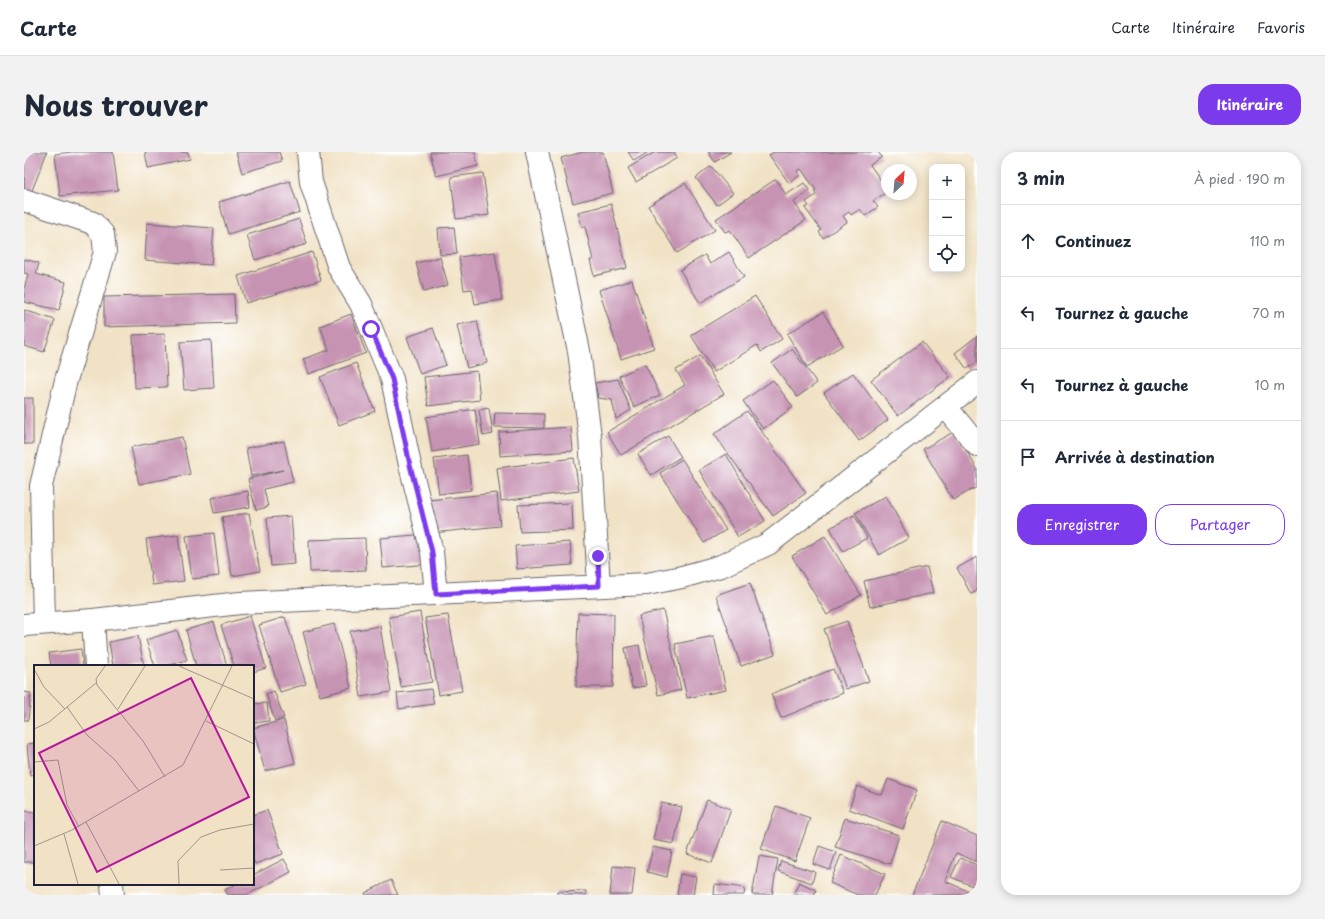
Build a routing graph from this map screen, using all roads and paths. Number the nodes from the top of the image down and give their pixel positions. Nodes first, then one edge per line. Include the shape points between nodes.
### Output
1 (308, 152) edge
2 (537, 152) edge
3 (24, 200) edge
4 (977, 382) edge
5 (946, 407) junction
6 (977, 445) edge
7 (599, 586) junction
8 (436, 594) junction
9 (93, 620) junction
10 (34, 624) edge
11 (96, 665) edge
12 (112, 885) edge
13 (113, 895) edge

1 - 8 street via 312,188 339,268 361,304 392,379 432,552
2 - 7 street via 579,351 590,436
3 - 10 street via 93,223 104,234 105,252 66,380 41,486
4 - 5 street
5 - 6 street
5 - 7 street via 768,544 721,566 682,577 647,584
7 - 8 street
8 - 9 street via 240,603
9 - 10 street
9 - 11 street
12 - 13 street

